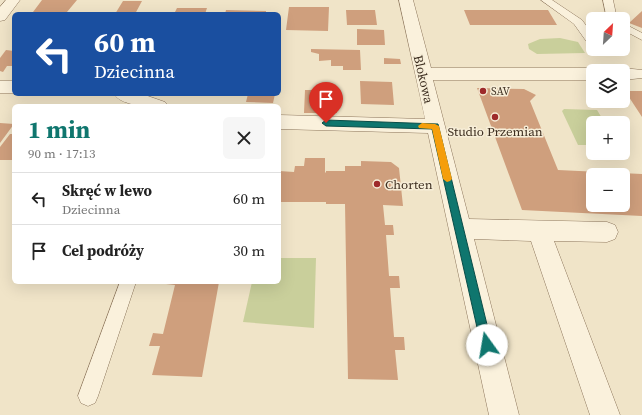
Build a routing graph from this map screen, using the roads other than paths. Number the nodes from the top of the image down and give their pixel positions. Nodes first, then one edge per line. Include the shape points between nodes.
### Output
1 (13, 0) edge
2 (406, 0) edge
3 (546, 0) edge
4 (607, 1) edge
5 (610, 12) edge
6 (0, 17) edge
7 (630, 30) edge
8 (586, 33) edge
9 (642, 37) edge
10 (423, 74) junction
11 (586, 74) edge
12 (0, 87) edge
13 (12, 87) edge
14 (129, 96) edge
15 (153, 104) edge
16 (281, 122) edge
17 (435, 126) junction
18 (459, 229) junction
19 (539, 231) junction
20 (607, 232) dead end
21 (127, 284) edge
22 (88, 396) dead end
23 (504, 415) edge
24 (605, 415) edge

1 - 6 street
2 - 10 street, Blokowa
3 - 8 lane via 578,22
4 - 5 lane
7 - 9 lane
10 - 11 street
10 - 17 street, Blokowa
12 - 13 street
14 - 15 street
16 - 17 street
17 - 18 street, Blokowa
18 - 19 street
18 - 23 street, Blokowa
19 - 20 street
19 - 24 street
21 - 22 lane

